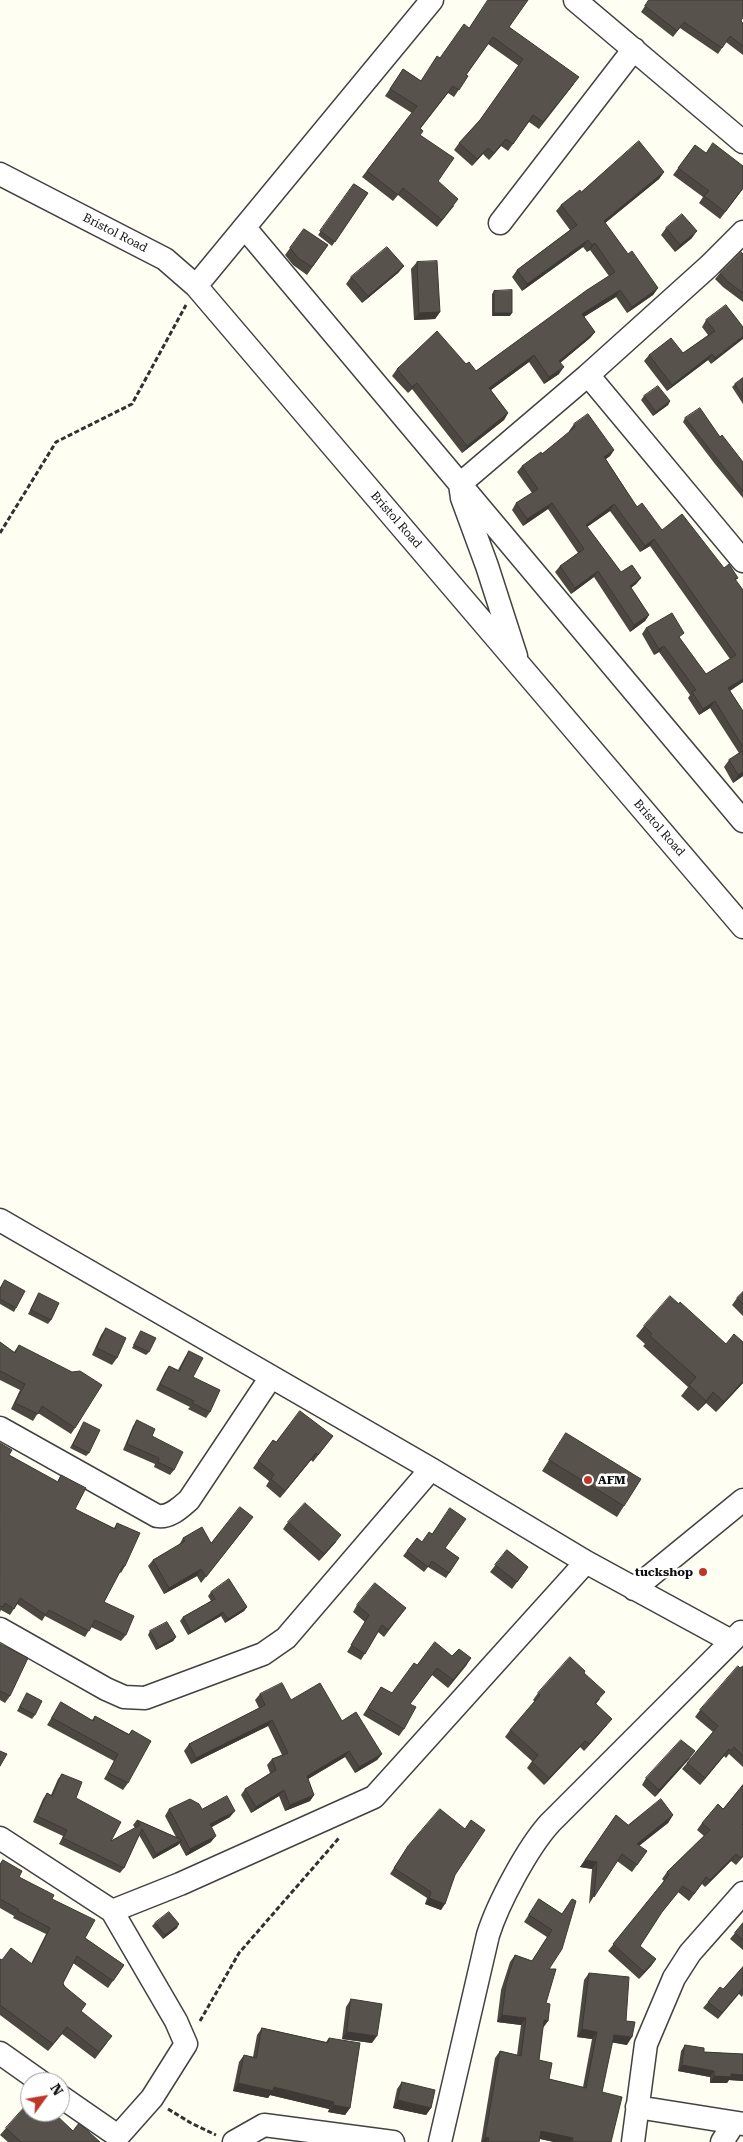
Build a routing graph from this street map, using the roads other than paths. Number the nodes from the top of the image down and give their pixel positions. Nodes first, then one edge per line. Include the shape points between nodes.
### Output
1 (432, 0) edge
2 (575, 0) edge
3 (634, 49) junction
4 (743, 142) edge
5 (0, 174) edge
6 (500, 223) dead end
7 (245, 228) junction
8 (743, 232) edge
9 (196, 286) junction
10 (588, 375) junction
11 (460, 484) junction
12 (743, 561) edge
13 (519, 664) junction
14 (743, 821) edge
15 (743, 927) edge
16 (0, 1220) edge
17 (271, 1377) junction
18 (0, 1428) edge
19 (431, 1469) junction
20 (743, 1500) edge
21 (586, 1562) junction
22 (634, 1588) junction
23 (0, 1629) edge
24 (737, 1636) edge
25 (0, 1838) edge
26 (743, 1893) edge
27 (112, 1911) junction
28 (0, 2053) edge
29 (27, 2072) edge
30 (70, 2103) edge
31 (637, 2107) junction
32 (738, 2124) edge
33 (229, 2140) edge
34 (393, 2142) edge
35 (440, 2142) edge
36 (633, 2142) edge
37 (722, 2142) edge

1 - 7 street
2 - 3 street
3 - 4 street
3 - 6 street
5 - 9 street, Bristol Road via 165,259
7 - 9 street
7 - 11 street
8 - 10 street via 710,266
9 - 13 street, Bristol Road
10 - 11 street
10 - 12 street
11 - 13 street
11 - 14 street
13 - 15 street, Bristol Road
16 - 17 street
17 - 18 street via 190,1500 162,1517
17 - 19 street
19 - 21 street
19 - 23 street via 275,1647 154,1695 124,1697
20 - 22 street
21 - 22 street
21 - 27 street via 374,1797
22 - 24 street
24 - 35 street via 550,1823 534,1844 496,1911 488,1934
25 - 27 street
26 - 31 street via 690,1953 674,1978 646,2044
27 - 30 street via 186,2044 152,2098 118,2135
28 - 29 street
31 - 32 street
31 - 36 street
32 - 37 street
33 - 34 street via 264,2125

